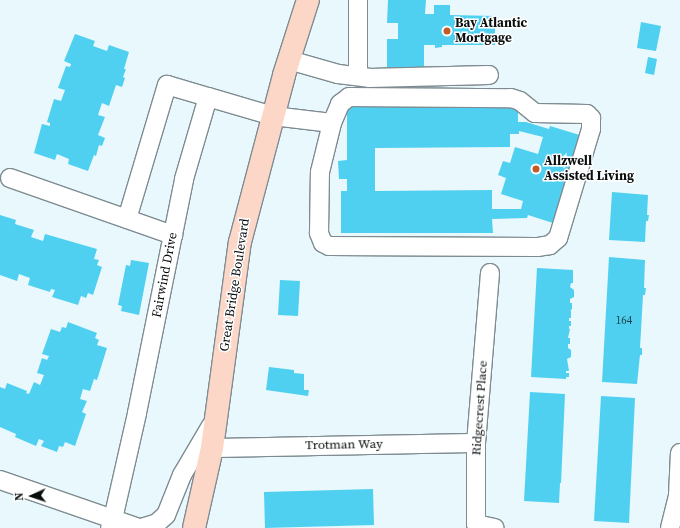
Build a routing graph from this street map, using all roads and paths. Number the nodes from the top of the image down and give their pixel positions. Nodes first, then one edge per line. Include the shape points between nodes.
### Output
1 (308, 0) edge
2 (358, 0) edge
3 (288, 60) junction
4 (490, 75) dead end
5 (358, 76) junction
6 (208, 97) junction
7 (273, 116) junction
8 (332, 123) junction
9 (10, 178) dead end
10 (127, 219) junction
11 (173, 235) junction
12 (490, 273) dead end
13 (216, 418) junction
14 (476, 443) junction
15 (212, 448) junction
16 (680, 453) edge
17 (0, 480) edge
18 (111, 524) edge
19 (140, 528) edge
20 (194, 528) edge
21 (496, 528) edge
22 (670, 528) edge

1 - 3 main road, Great Bridge Boulevard
2 - 5 street
3 - 5 street via 338,74
3 - 7 main road, Great Bridge Boulevard
4 - 5 street via 408,78
6 - 7 street
6 - 10 street via 168,85
6 - 11 street, Fairwind Drive via 184,179
7 - 8 street
7 - 13 main road, Great Bridge Boulevard via 240,242
8 - 8 street via 340,104 349,97 511,98 520,101 535,113 586,114 591,118 591,129 558,238 550,245 330,246 323,242 319,233 320,172
9 - 10 street
10 - 11 street
11 - 18 street, Fairwind Drive via 137,413
12 - 14 street, Ridgecrest Place
13 - 15 main road, Great Bridge Boulevard
13 - 19 street via 182,475 166,515 157,523
14 - 15 street, Trotman Way
14 - 21 street, Ridgecrest Place via 476,524
15 - 20 main road, Great Bridge Boulevard
16 - 22 street via 678,495
17 - 18 street
18 - 19 street

